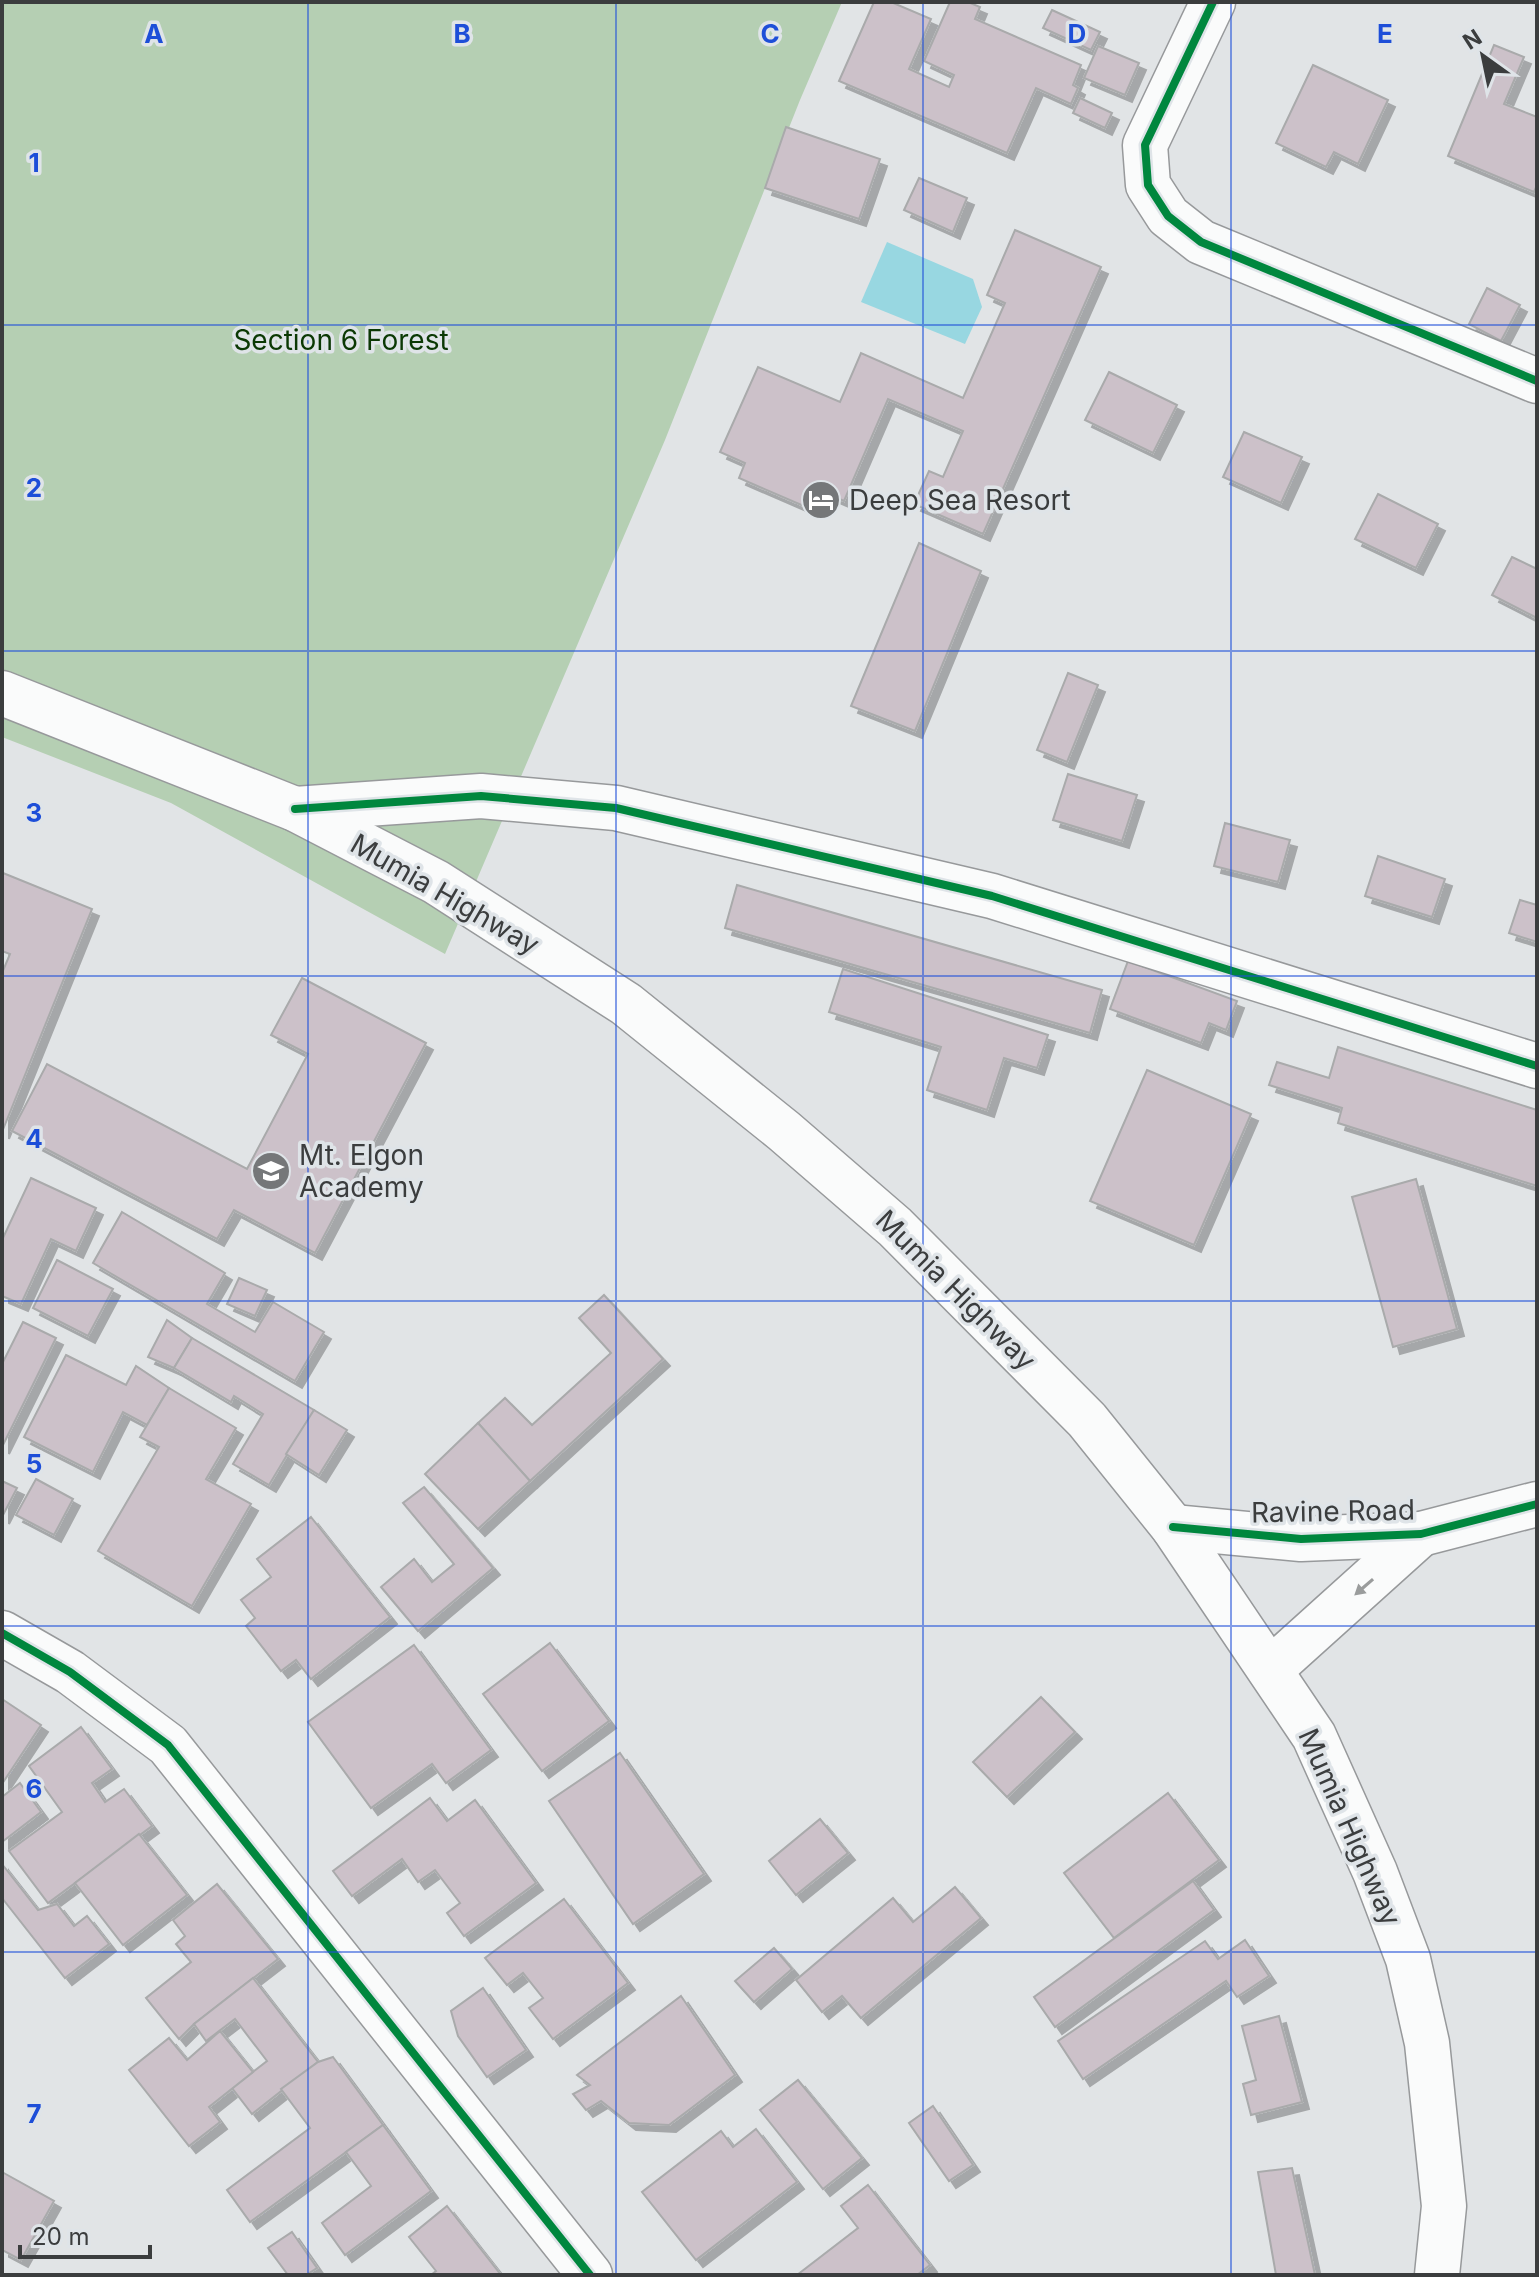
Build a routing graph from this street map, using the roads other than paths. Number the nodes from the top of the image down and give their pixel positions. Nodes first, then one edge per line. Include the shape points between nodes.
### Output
1 (1213, 2) edge
2 (1537, 381) edge
3 (2, 693) edge
4 (295, 809) junction
5 (1537, 1066) edge
6 (1537, 1504) edge
7 (1173, 1527) junction
8 (1421, 1534) junction
9 (2, 1633) edge
10 (1270, 1670) junction
11 (590, 2275) edge
12 (1437, 2275) edge

1 - 2 main road via 1145,145 1148,185 1168,216 1201,242
3 - 4 main road, Mumia Highway
4 - 5 main road via 481,796 616,808 992,896
4 - 7 main road, Mumia Highway via 436,882 626,1004 784,1131 895,1227 1087,1420
6 - 8 main road, Ravine Road
7 - 8 main road, Ravine Road via 1301,1539
7 - 10 main road, Mumia Highway
8 -> 10 main road, Ravine Road
9 - 11 main road via 70,1672 168,1745
10 - 12 main road, Mumia Highway via 1314,1736 1408,1959 1427,2043 1444,2206

